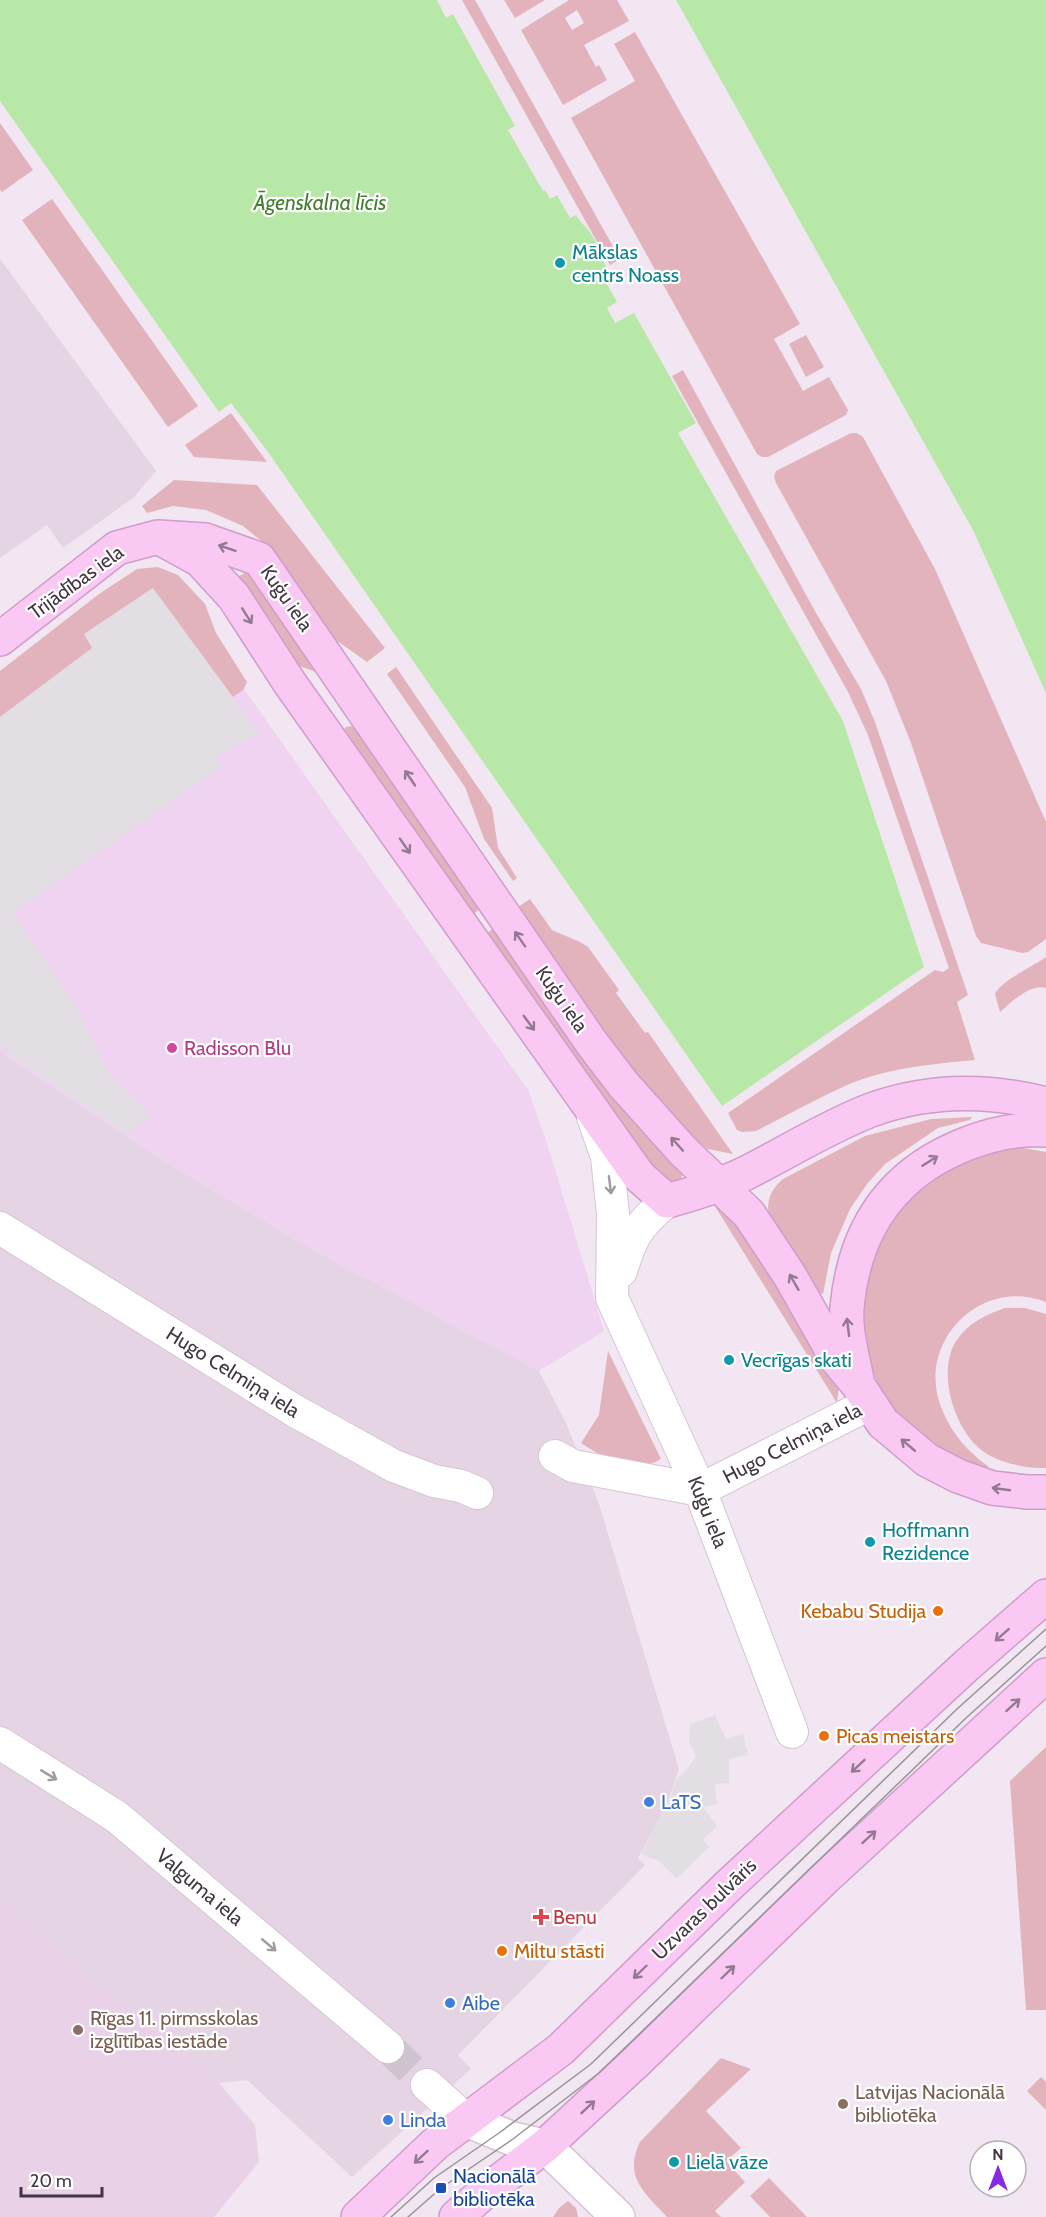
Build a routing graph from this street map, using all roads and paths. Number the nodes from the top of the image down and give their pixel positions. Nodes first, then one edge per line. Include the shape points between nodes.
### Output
1 (158, 537) junction
2 (0, 639) edge
3 (363, 709) junction
4 (325, 731) junction
5 (1046, 1104) edge
6 (590, 1108) junction
7 (1046, 1130) edge
8 (718, 1185) junction
9 (667, 1201) junction
10 (0, 1228) edge
11 (612, 1298) junction
12 (864, 1394) junction
13 (564, 1461) dead end
14 (700, 1490) junction
15 (1046, 1492) edge
16 (477, 1493) dead end
17 (1046, 1596) edge
18 (1046, 1675) edge
19 (792, 1732) dead end
20 (0, 1743) edge
21 (388, 2047) tunnel mouth
22 (427, 2085) tunnel mouth
23 (466, 2120) junction
24 (545, 2146) junction
25 (358, 2217) edge
26 (456, 2217) edge
27 (618, 2217) edge

1 - 2 main road, Trijādības iela via 117,548
3 -> 1 main road, Kuģu iela via 259,559 205,540
1 -> 4 main road, Kuģu iela via 200,560 234,597
3 - 4 main road via 334,694 323,702
8 -> 3 main road, Kuģu iela via 623,1084
4 -> 6 main road, Kuģu iela
5 - 8 main road via 987,1093 909,1099 832,1127
6 - 9 main road, Kuģu iela via 639,1176
6 -> 11 street, Kuģu iela via 607,1157 613,1214
12 -> 7 main road via 846,1311 851,1275 875,1215 893,1191 943,1153 1002,1133
8 - 9 main road
12 -> 8 main road, Kuģu iela via 838,1361 749,1214
9 - 11 street via 644,1220 633,1236
10 - 16 street, Hugo Celmiņa iela via 394,1466
11 - 14 street, Kuģu iela
12 - 14 street, Hugo Celmiņa iela
15 -> 12 main road, Kuģu iela via 992,1488 927,1460 883,1423
13 - 14 street, Hugo Celmiņa iela
14 - 19 street, Kuģu iela
17 -> 23 main road, Uzvaras bulvāris via 728,1886 561,2049
24 -> 18 main road via 825,1878
20 -> 21 street, Valguma iela via 117,1817
22 - 23 street
23 - 24 street via 513,2139
23 -> 25 main road, Uzvaras bulvāris
24 - 26 main road
24 - 27 street

